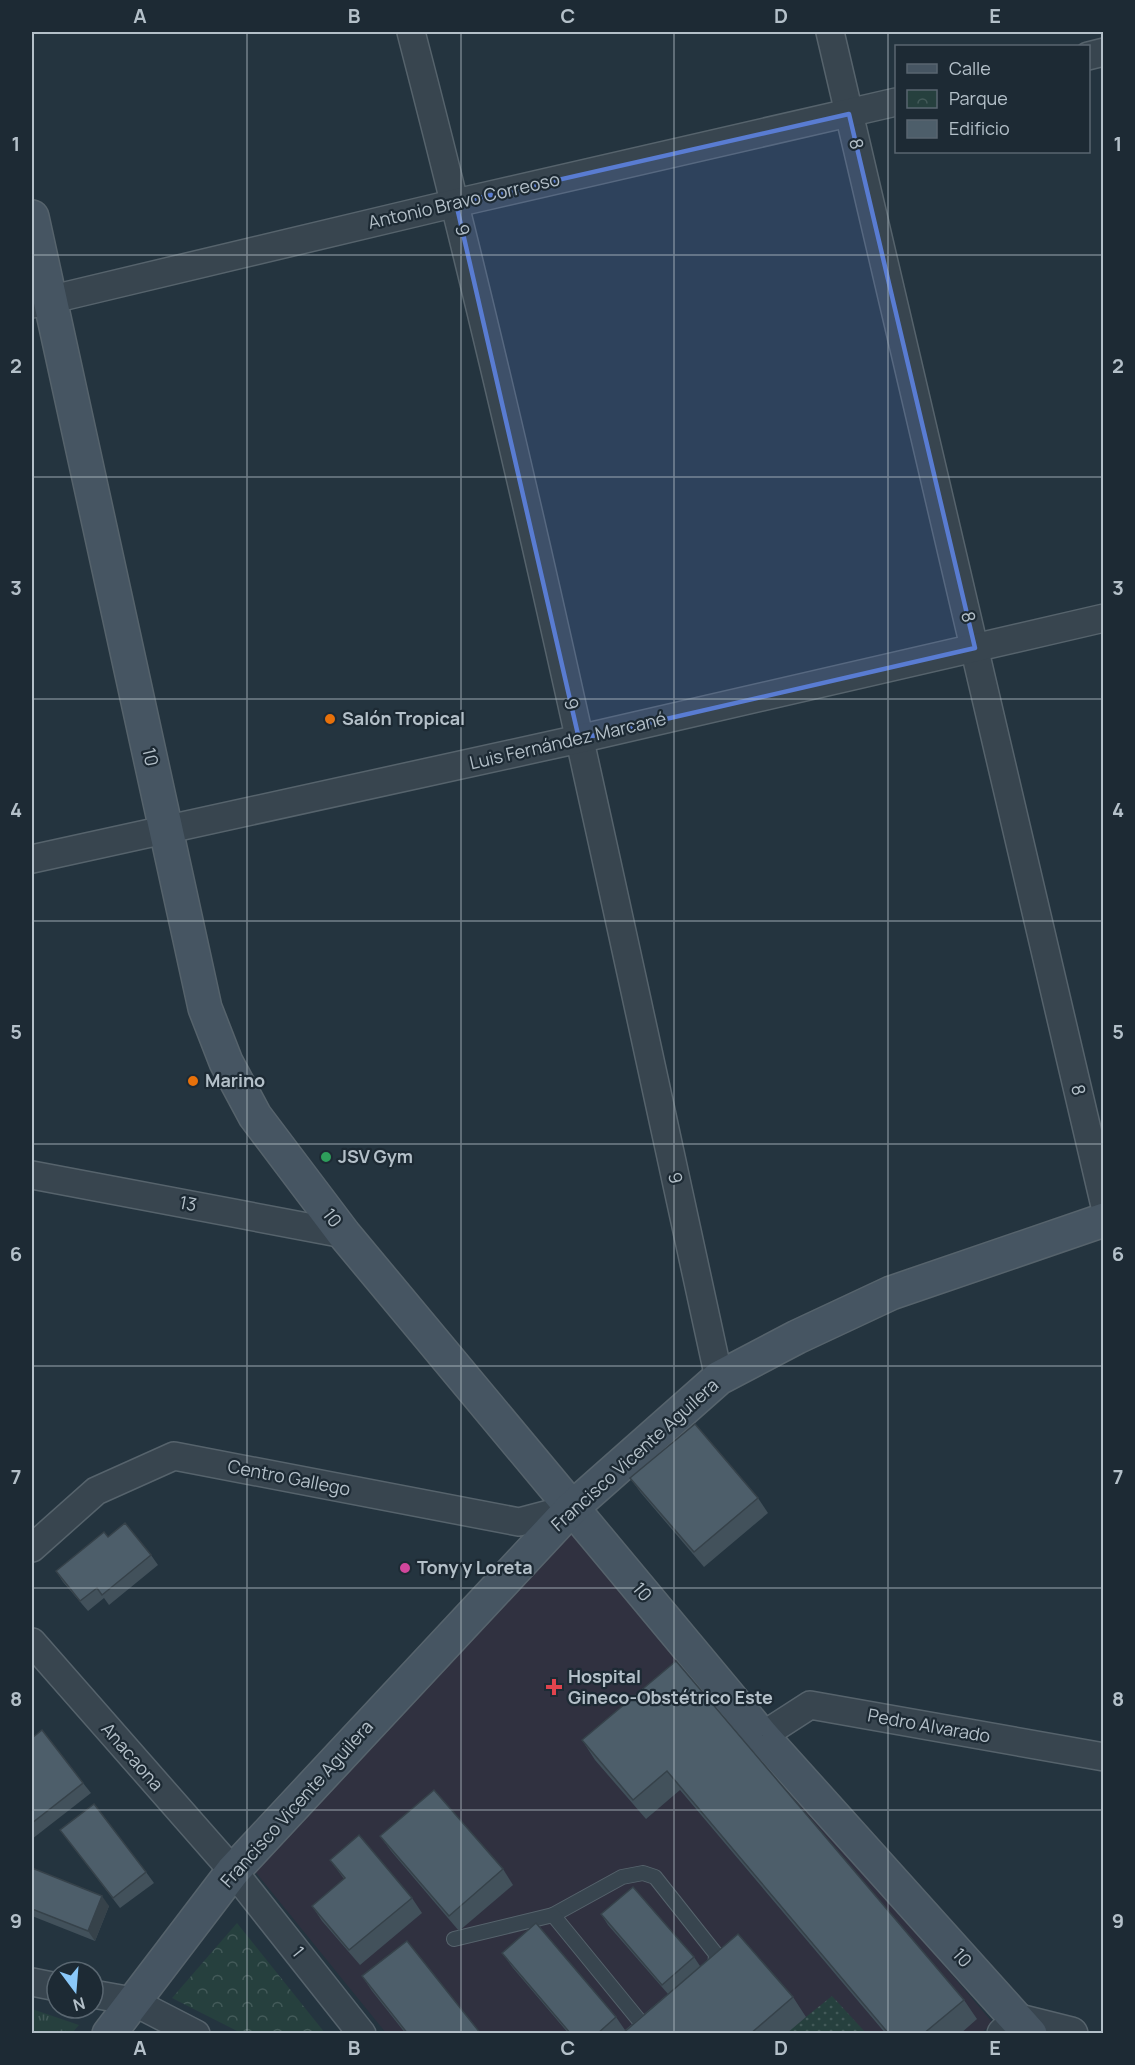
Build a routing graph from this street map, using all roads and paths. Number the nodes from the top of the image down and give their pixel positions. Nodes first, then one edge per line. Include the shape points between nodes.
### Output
1 (411, 32) edge
2 (830, 32) edge
3 (895, 102) edge
4 (849, 114) junction
5 (456, 202) junction
6 (32, 217) edge
7 (40, 302) edge
8 (1104, 618) edge
9 (975, 648) junction
10 (579, 739) junction
11 (166, 829) junction
12 (32, 859) edge
13 (32, 1175) edge
14 (1104, 1202) edge
15 (1104, 1220) edge
16 (344, 1234) junction
17 (718, 1378) junction
18 (572, 1508) junction
19 (32, 1548) edge
20 (32, 1642) edge
21 (762, 1736) junction
22 (1104, 1756) edge
23 (233, 1871) junction
24 (553, 1915) junction
25 (454, 1939) dead end
26 (706, 1982) edge
27 (105, 1996) edge
28 (132, 2001) junction
29 (648, 2029) edge
30 (1018, 2029) edge
31 (109, 2034) edge
32 (196, 2034) edge
33 (362, 2034) edge
34 (1071, 2034) edge

1 - 5 street, 9
2 - 4 street, 8
3 - 4 street, Antonio Bravo Correoso
4 - 5 street, Antonio Bravo Correoso
4 - 9 street, 8
5 - 7 street, Antonio Bravo Correoso
5 - 10 street, 9
6 - 7 main road, 10
7 - 11 main road, 10
8 - 9 street, Luis Fernández Marcané
9 - 10 street, Luis Fernández Marcané
9 - 14 street, 8
10 - 11 street, Luis Fernández Marcané
10 - 17 street, 9
11 - 12 street, Luis Fernández Marcané
11 - 16 main road, 10 via 205,1008 226,1062 255,1116
13 - 16 street, 13
15 - 17 main road, Francisco Vicente Aguilera via 891,1293
16 - 18 main road, 10
17 - 18 main road, Francisco Vicente Aguilera
18 - 19 street, Centro Gallego via 519,1522 174,1456 96,1491
18 - 21 main road, 10
18 - 23 main road, Francisco Vicente Aguilera
20 - 23 street, Anacaona
21 - 22 street, Pedro Alvarado via 810,1705
21 - 30 main road, 10
23 - 28 main road, Francisco Vicente Aguilera
23 - 33 street, 1
24 - 25 lane
24 - 26 lane via 622,1877 643,1873 655,1877 716,1954 717,1970
24 - 29 lane
27 - 28 street
28 - 31 main road, Francisco Vicente Aguilera
28 - 32 street
30 - 34 street

